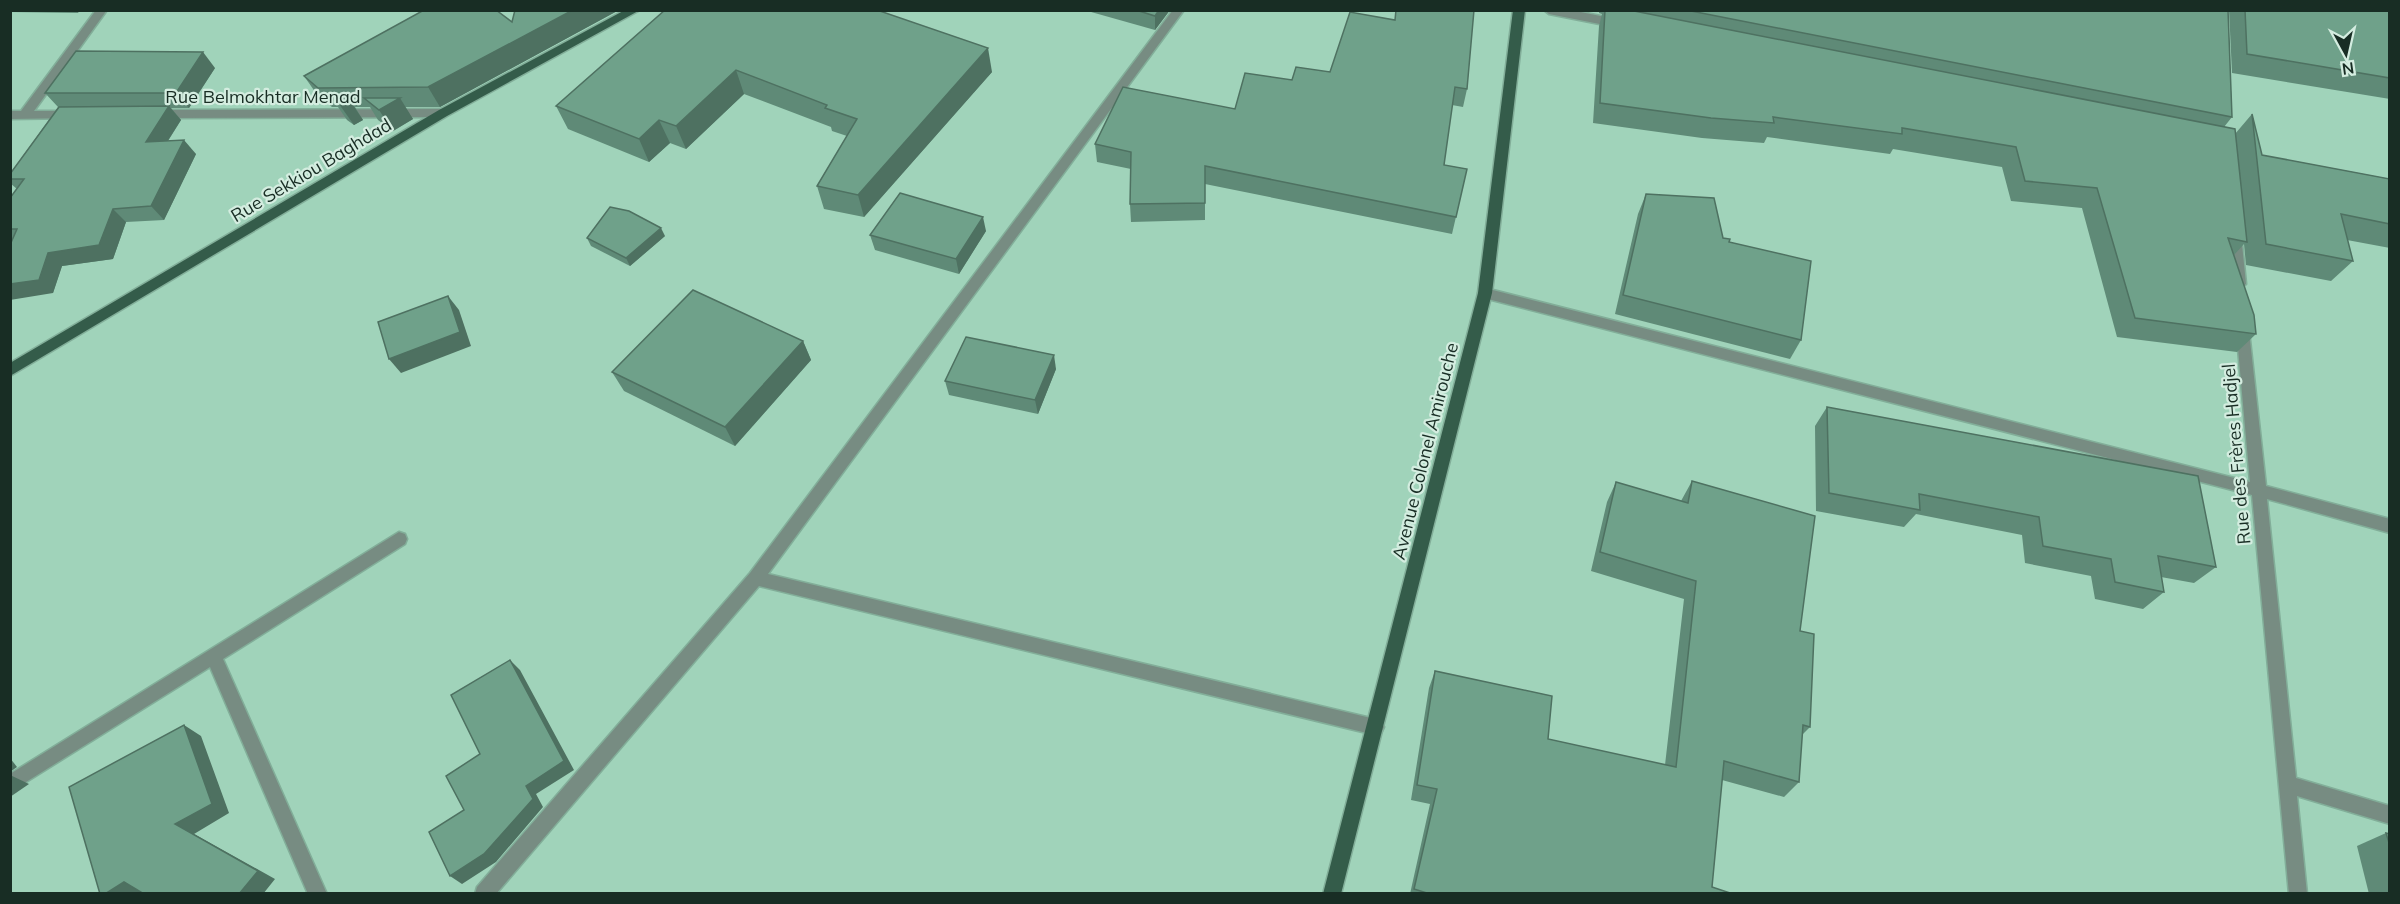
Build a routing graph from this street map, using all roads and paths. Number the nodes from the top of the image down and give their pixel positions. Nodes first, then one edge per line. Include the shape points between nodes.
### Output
1 (102, 10) edge
2 (635, 10) edge
3 (1179, 10) edge
4 (1519, 10) edge
5 (1549, 10) edge
6 (1631, 27) edge
7 (443, 113) junction
8 (143, 114) edge
9 (17, 115) edge
10 (83, 115) edge
11 (2232, 216) edge
12 (1485, 293) junction
13 (10, 370) edge
14 (2259, 490) junction
15 (2390, 526) edge
16 (399, 539) dead end
17 (756, 578) junction
18 (214, 656) junction
19 (1375, 727) junction
20 (10, 784) edge
21 (2287, 784) junction
22 (2390, 815) edge
23 (318, 894) edge
24 (484, 894) edge
25 (1332, 894) edge
26 (2298, 894) edge

1 - 9 street
2 - 7 main road, Rue Sekkiou Baghdad
3 - 17 street
4 - 12 main road, Avenue Colonel Amirouche
5 - 6 street
7 - 8 street, Rue Belmokhtar Menad
7 - 13 main road, Rue Sekkiou Baghdad
9 - 10 street
11 - 14 street, Rue des Frères Hadjel
12 - 14 street
12 - 19 main road, Avenue Colonel Amirouche
14 - 15 street
14 - 21 street, Rue des Frères Hadjel
16 - 18 street
17 - 19 street
17 - 24 street
18 - 20 street
18 - 23 street
19 - 25 main road, Avenue Colonel Amirouche
21 - 22 street
21 - 26 street, Rue des Frères Hadjel

